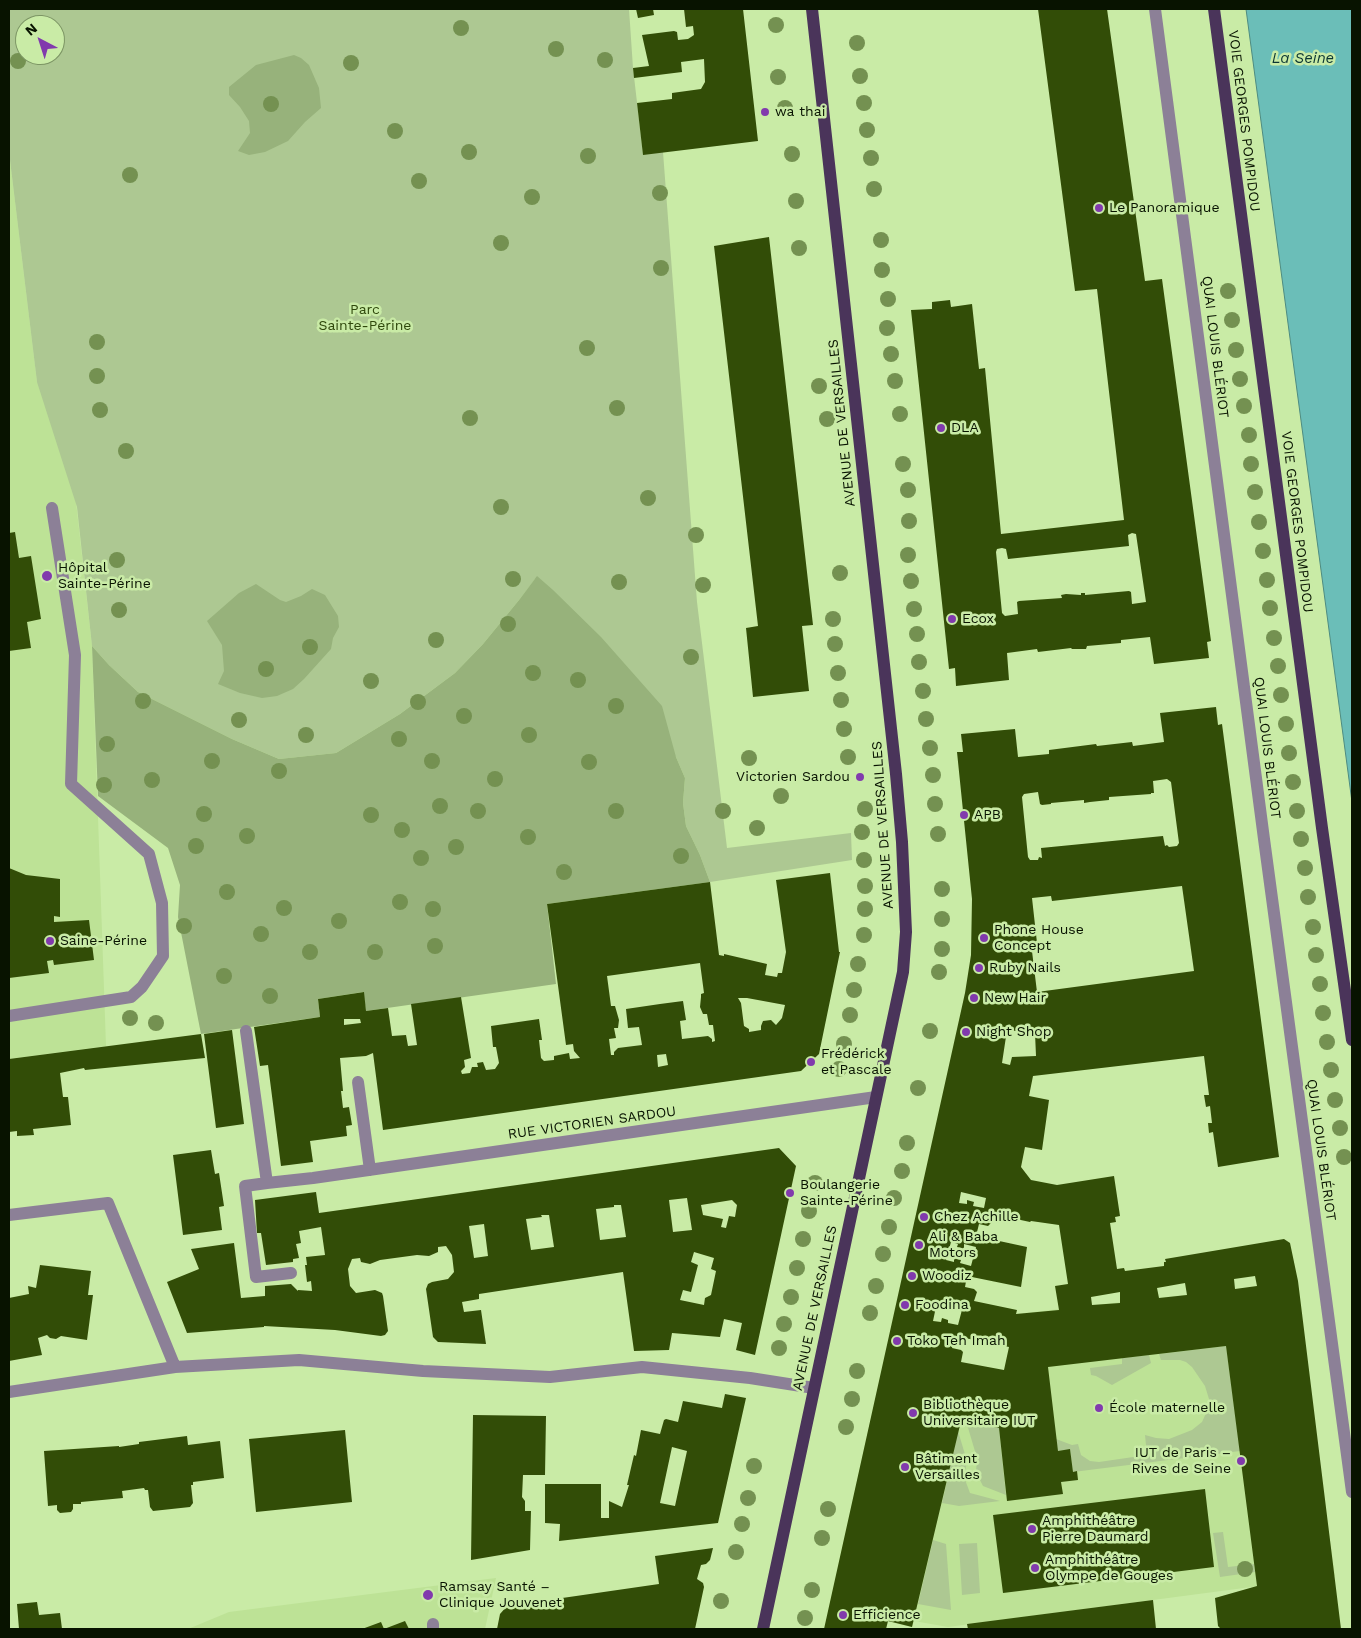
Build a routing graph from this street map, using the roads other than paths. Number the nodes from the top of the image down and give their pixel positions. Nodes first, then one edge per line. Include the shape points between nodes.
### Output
1 (812, 9) edge
2 (1155, 9) edge
3 (1214, 9) edge
4 (52, 508) dead end
5 (9, 1016) edge
6 (246, 1031) dead end
7 (1352, 1040) edge
8 (358, 1082) dead end
9 (876, 1097) junction
10 (370, 1170) junction
11 (266, 1183) junction
12 (9, 1215) edge
13 (291, 1273) dead end
14 (175, 1367) junction
15 (814, 1388) junction
16 (9, 1392) edge
17 (1352, 1492) edge
18 (763, 1629) edge

1 - 9 main road, AVENUE DE VERSAILLES via 902,842 906,932 902,972
2 - 17 street, QUAI LOUIS BLÉRIOT
3 - 7 main road, VOIE GEORGES POMPIDOU
4 - 5 street via 75,655 71,784 149,854 162,903 162,956 142,987 131,997
6 - 11 street
8 - 10 street
9 - 10 street, RUE VICTORIEN SARDOU
9 - 15 main road, AVENUE DE VERSAILLES
10 - 11 street, RUE VICTORIEN SARDOU
11 - 13 street, RUE VICTORIEN SARDOU via 245,1186 256,1277
12 - 14 street via 108,1203
14 - 15 street via 300,1360 423,1371 550,1377 642,1367
14 - 16 street
15 - 18 main road, AVENUE DE VERSAILLES

